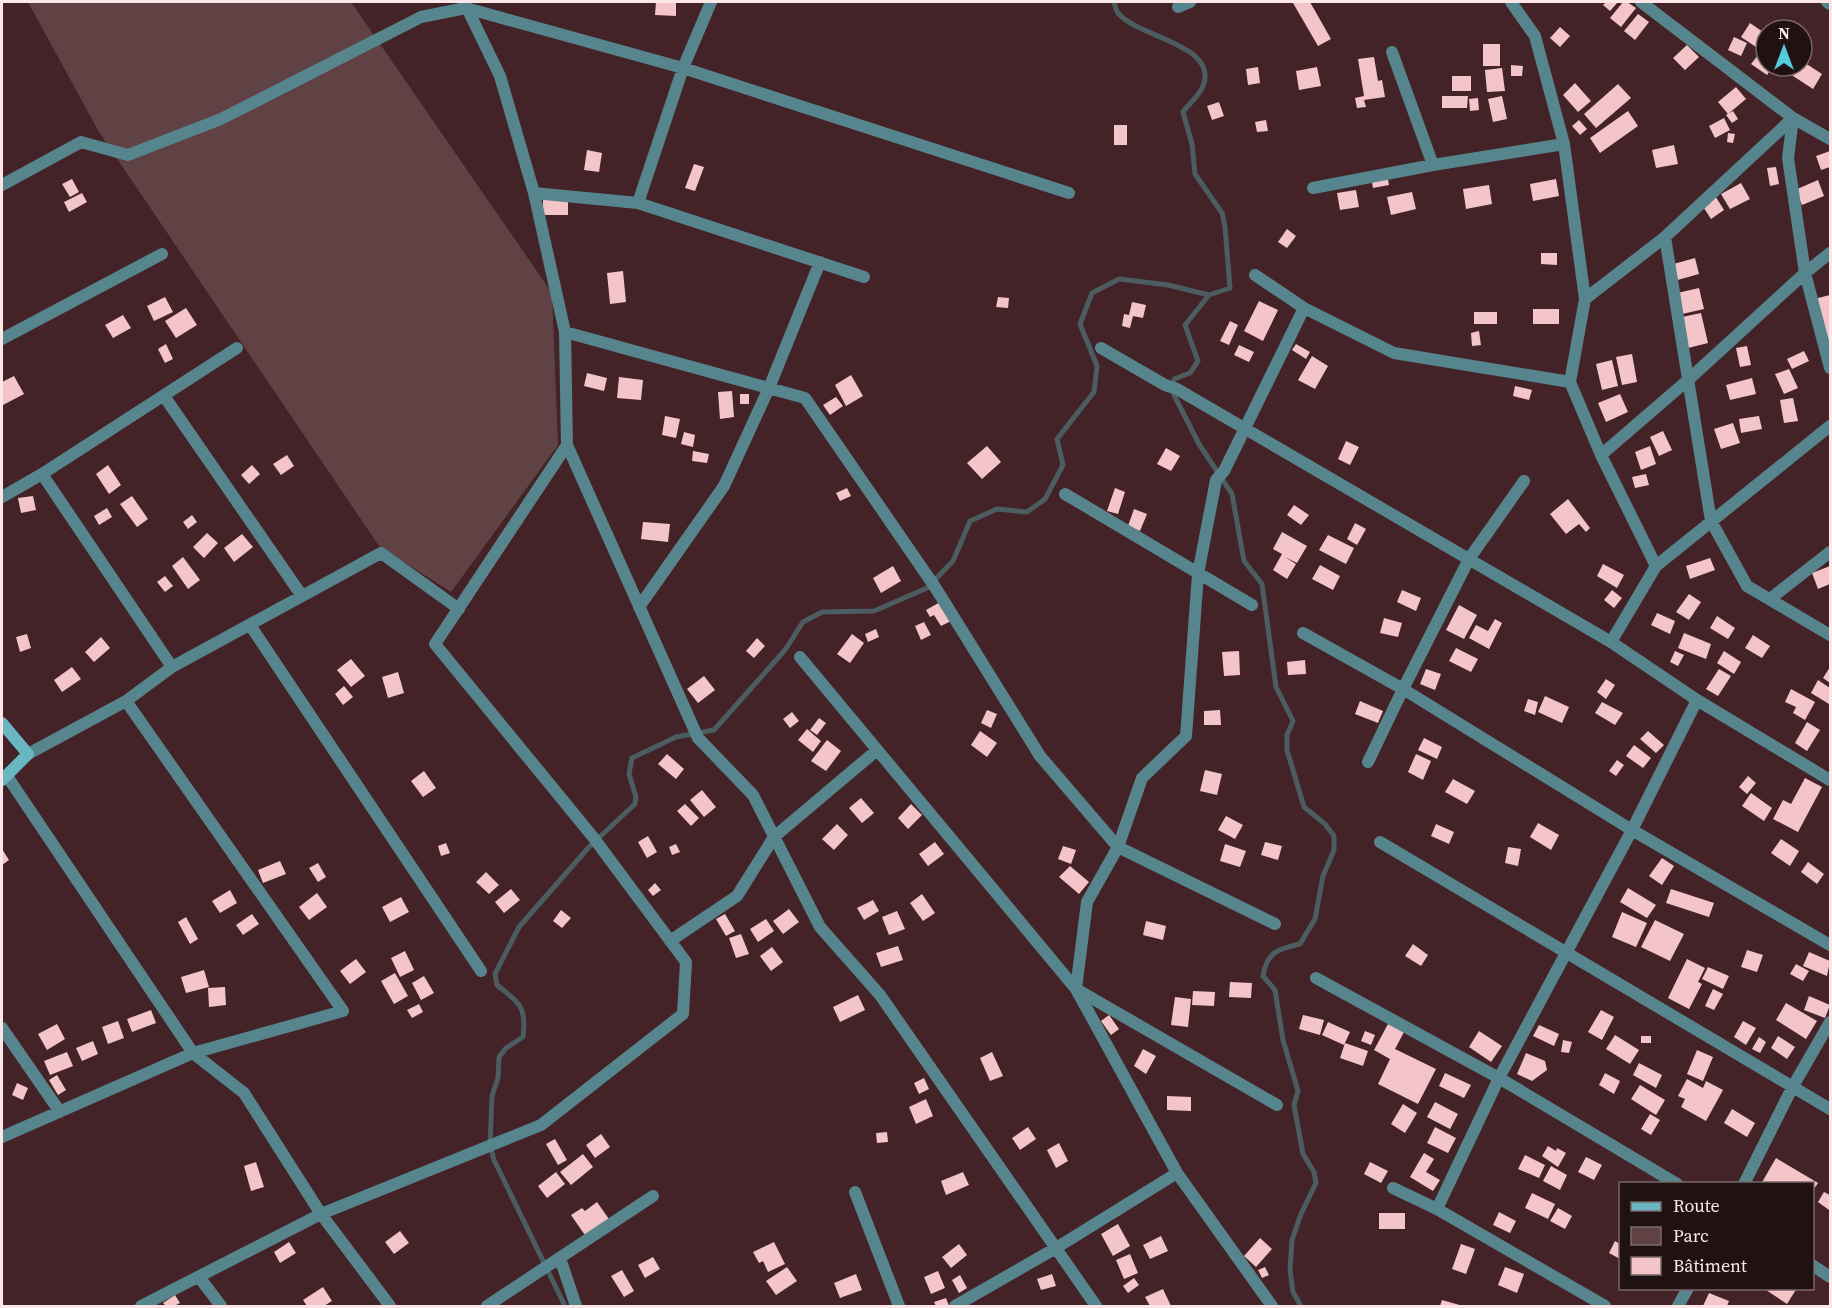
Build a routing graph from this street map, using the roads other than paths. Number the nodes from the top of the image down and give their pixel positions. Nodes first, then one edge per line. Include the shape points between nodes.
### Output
1 (711, 2) edge
2 (1191, 2) edge
3 (1511, 2) edge
4 (1644, 2) edge
5 (465, 5) edge
6 (1178, 7) dead end
7 (1392, 52) dead end
8 (683, 68) junction
9 (1793, 118) junction
10 (1830, 139) edge
11 (1564, 144) junction
12 (1433, 165) junction
13 (3, 182) edge
14 (1314, 188) dead end
15 (534, 193) junction
16 (1069, 193) dead end
17 (638, 203) junction
18 (1665, 237) junction
19 (1830, 253) edge
20 (162, 254) dead end
21 (820, 262) junction
22 (1805, 273) junction
23 (1255, 275) dead end
24 (864, 276) dead end
25 (1585, 299) junction
26 (1304, 308) junction
27 (565, 332) junction
28 (2, 339) edge
29 (237, 348) dead end
30 (1101, 348) dead end
31 (1830, 368) edge
32 (1688, 380) junction
33 (1570, 382) junction
34 (769, 388) junction
35 (164, 396) junction
36 (1830, 426) edge
37 (1244, 428) junction
38 (567, 445) junction
39 (1601, 455) junction
40 (42, 474) junction
41 (1524, 481) dead end
42 (1065, 494) dead end
43 (2, 497) edge
44 (1711, 521) junction
45 (1830, 552) edge
46 (1469, 559) junction
47 (1656, 566) junction
48 (1198, 574) junction
49 (302, 596) junction
50 (1770, 599) junction
51 (1252, 605) dead end
52 (639, 607) junction
53 (459, 609) junction
54 (250, 625) junction
55 (1303, 633) dead end
56 (1830, 635) edge
57 (1611, 642) junction
58 (800, 657) dead end
59 (172, 667) junction
60 (1403, 688) junction
61 (1697, 700) junction
62 (126, 701) junction
63 (2, 723) edge
64 (876, 751) junction
65 (28, 754) junction
66 (1368, 762) dead end
67 (4, 778) edge
68 (1830, 780) edge
69 (1632, 830) junction
70 (774, 837) junction
71 (1380, 842) dead end
72 (1118, 847) junction
73 (1275, 924) dead end
74 (670, 941) junction
75 (1830, 945) edge
76 (1565, 952) junction
77 (481, 971) dead end
78 (1316, 978) dead end
79 (1076, 989) junction
80 (1830, 1022) edge
81 (2, 1028) edge
82 (193, 1053) junction
83 (1499, 1078) junction
84 (1792, 1088) junction
85 (1277, 1105) dead end
86 (1830, 1109) edge
87 (60, 1113) junction
88 (2, 1137) edge
89 (1177, 1173) junction
90 (1674, 1182) edge
91 (1745, 1182) edge
92 (1393, 1188) dead end
93 (855, 1192) dead end
94 (653, 1196) dead end
95 (1437, 1209) junction
96 (321, 1214) junction
97 (1056, 1248) junction
98 (551, 1264) junction
99 (1814, 1266) edge
100 (199, 1276) junction
101 (1830, 1276) edge
102 (1687, 1290) edge
103 (141, 1306) edge
104 (221, 1306) edge
105 (390, 1306) edge
106 (487, 1306) edge
107 (576, 1306) edge
108 (899, 1306) edge
109 (955, 1306) edge
110 (1096, 1306) edge
111 (1272, 1306) edge
112 (1605, 1306) edge
113 (1678, 1306) edge

1 - 8 street
2 - 6 street
3 - 11 street via 1535,36
4 - 9 street
5 - 8 street
5 - 13 street via 421,17 221,119 139,151 128,155 81,142
5 - 15 street via 500,76
7 - 12 street
8 - 16 street
8 - 17 street
9 - 10 street
9 - 18 street
9 - 22 street via 1788,158
11 - 12 street
11 - 25 street
12 - 14 street
15 - 17 street
15 - 27 street
17 - 21 street
18 - 25 street
18 - 32 street
19 - 22 street
20 - 28 street
21 - 24 street
21 - 34 street
22 - 31 street
22 - 32 street
23 - 26 street
25 - 33 street
26 - 33 street via 1394,353
26 - 37 street
27 - 34 street
27 - 38 street
29 - 35 street
30 - 37 street
32 - 39 street
32 - 44 street
33 - 39 street
34 - 52 street via 724,486
34 - 72 street via 805,398 932,583 1040,756
35 - 40 street
35 - 49 street
36 - 44 street
37 - 46 street
37 - 48 street via 1220,475
38 - 52 street
38 - 53 street
39 - 47 street
40 - 43 street
40 - 59 street
41 - 46 street
42 - 48 street
44 - 47 street
44 - 50 street via 1747,586
45 - 50 street
46 - 57 street
46 - 60 street
47 - 57 street
48 - 51 street
48 - 72 street via 1186,736 1142,778
49 - 53 street via 381,553
49 - 54 street
50 - 56 street
52 - 70 street via 696,733 753,795
53 - 74 street via 435,644 595,841
54 - 59 street
54 - 77 street
55 - 60 street
57 - 61 street
58 - 64 street
59 - 62 street
60 - 66 street
60 - 69 street
61 - 68 street
61 - 69 street
62 - 65 street
62 - 82 street via 343,1011
63 - 65 street
64 - 70 street
64 - 79 street
65 - 67 street
67 - 82 street
69 - 75 street
69 - 76 street
70 - 74 street via 737,896
70 - 97 street via 820,927 880,995
71 - 76 street
72 - 73 street
72 - 79 street via 1087,902
74 - 96 street via 686,962 683,1014 541,1125
76 - 83 street
76 - 84 street
78 - 83 street
79 - 85 street
79 - 89 street
80 - 84 street
81 - 87 street
82 - 87 street
82 - 96 street via 244,1093
83 - 90 street
83 - 95 street
84 - 86 street
84 - 91 street
87 - 88 street
89 - 97 street
89 - 111 street
92 - 95 street
93 - 108 street
94 - 98 street
95 - 112 street
96 - 100 street
96 - 105 street
97 - 109 street
97 - 110 street
98 - 106 street
98 - 107 street
99 - 101 street
100 - 103 street
100 - 104 street
102 - 113 street

